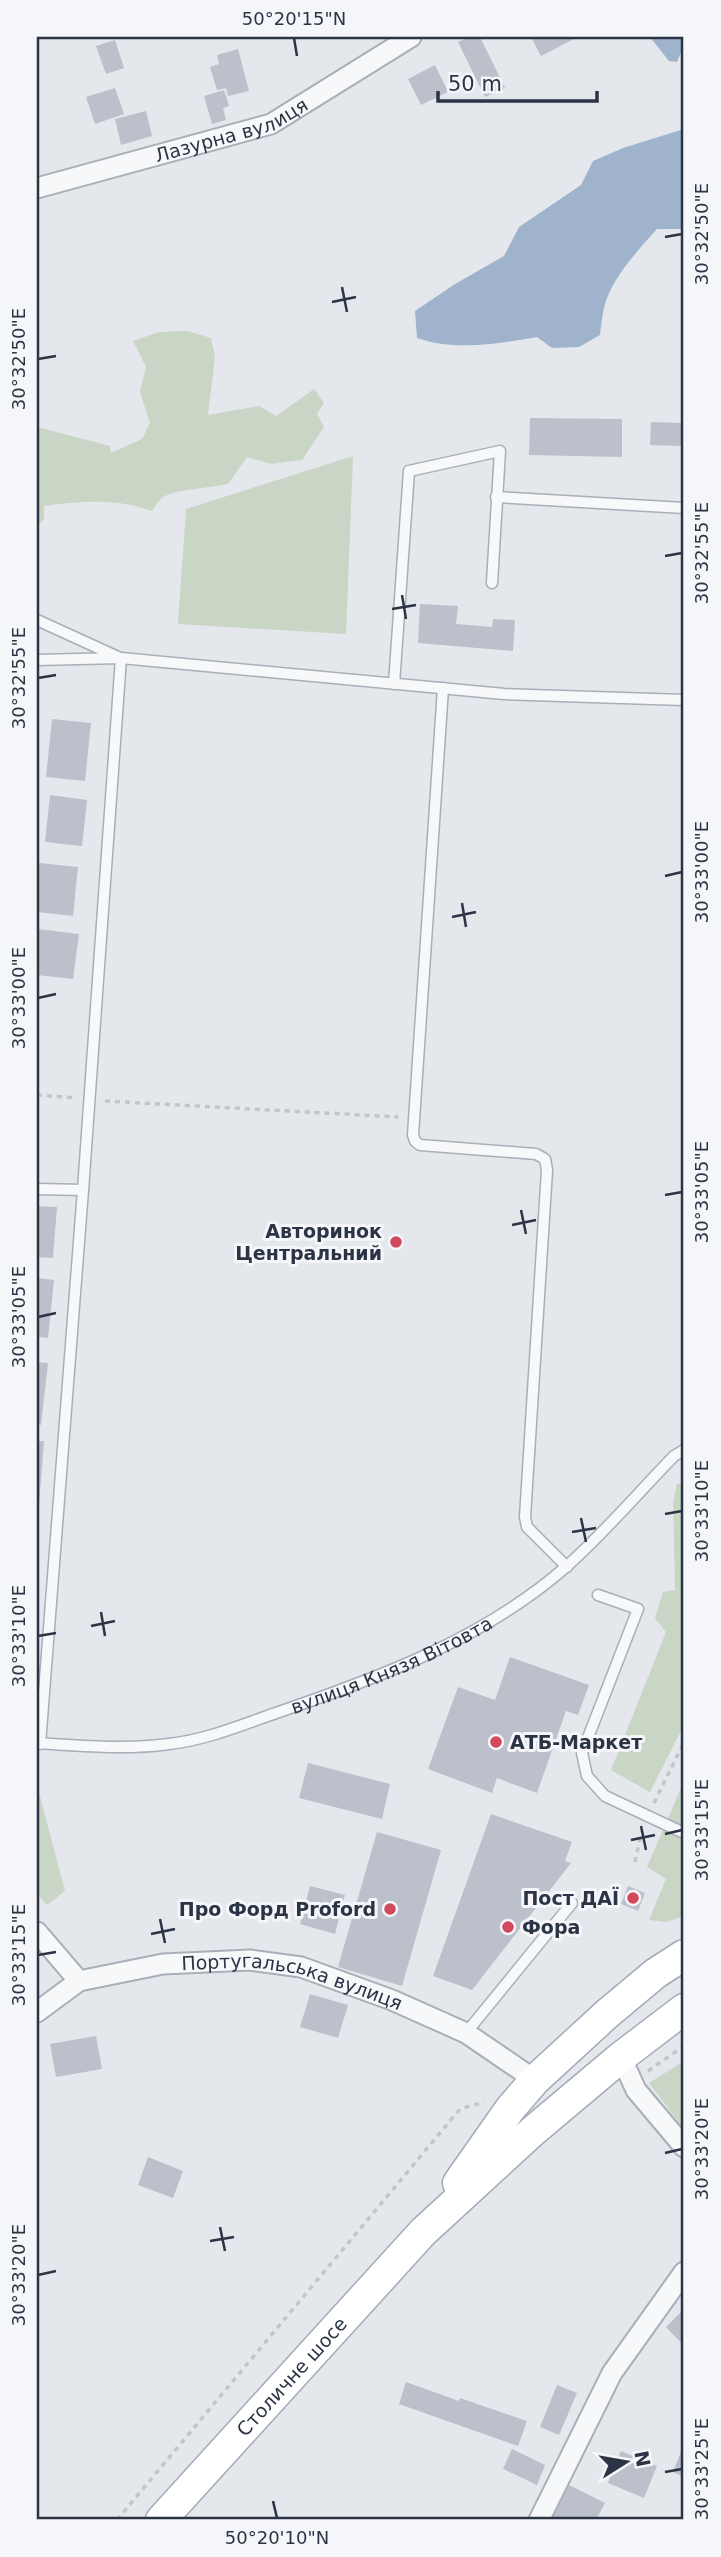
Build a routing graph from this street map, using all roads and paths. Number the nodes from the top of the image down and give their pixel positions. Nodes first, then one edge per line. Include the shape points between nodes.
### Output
1 (411, 37) edge
2 (37, 187) edge
3 (496, 497) junction
4 (684, 508) edge
5 (492, 583) dead end
6 (37, 620) edge
7 (121, 658) junction
8 (37, 660) edge
9 (394, 684) junction
10 (443, 688) junction
11 (684, 700) edge
12 (37, 1095) edge
13 (90, 1100) junction
14 (414, 1118) junction
15 (37, 1189) edge
16 (83, 1190) junction
17 (684, 1450) edge
18 (567, 1567) junction
19 (598, 1595) dead end
20 (684, 1742) edge
21 (38, 1743) edge
22 (654, 1803) dead end
23 (642, 1829) dead end
24 (684, 1833) edge
25 (635, 1862) dead end
26 (572, 1903) dead end
27 (37, 1932) edge
28 (684, 1955) edge
29 (79, 1981) junction
30 (684, 2010) edge
31 (37, 2012) edge
32 (466, 2033) junction
33 (621, 2057) junction
34 (535, 2080) junction
35 (485, 2102) dead end
36 (684, 2147) edge
37 (423, 2232) junction
38 (684, 2273) edge
39 (117, 2520) edge
40 (161, 2520) edge
41 (538, 2520) edge

1 - 2 street, Лазурна вулиця via 271,124
3 - 4 lane
3 - 5 lane
3 - 9 lane via 500,451 409,471
6 - 7 lane
7 - 8 lane
7 - 9 lane
7 - 13 lane
9 - 10 lane
10 - 11 lane
10 - 14 lane
12 - 13 path
13 - 14 path
13 - 16 lane
14 - 18 lane via 415,1141 420,1145 536,1154 545,1159 525,1517 527,1527
15 - 16 lane
16 - 21 lane
17 - 18 lane, вулиця Князя Вітовта
18 - 21 lane, вулиця Князя Вітовта via 455,1641 375,1678 213,1734 130,1748
19 - 24 lane via 638,1608 582,1754 587,1776 605,1796
20 - 22 path
23 - 25 path
26 - 32 lane
27 - 29 street
28 - 34 main road, Столичне шосе via 608,2013
29 - 31 street, Португальська вулиця
29 - 32 street, Португальська вулиця via 163,1964 250,1960 301,1967
30 - 33 main road, Столичне шосе
32 - 34 street, Португальська вулиця
33 - 36 street via 636,2090
33 - 37 main road, Столичне шосе via 533,2130
34 - 37 main road, Столичне шосе
35 - 39 path via 460,2109
37 - 40 main road, Столичне шосе
38 - 41 street via 612,2373

